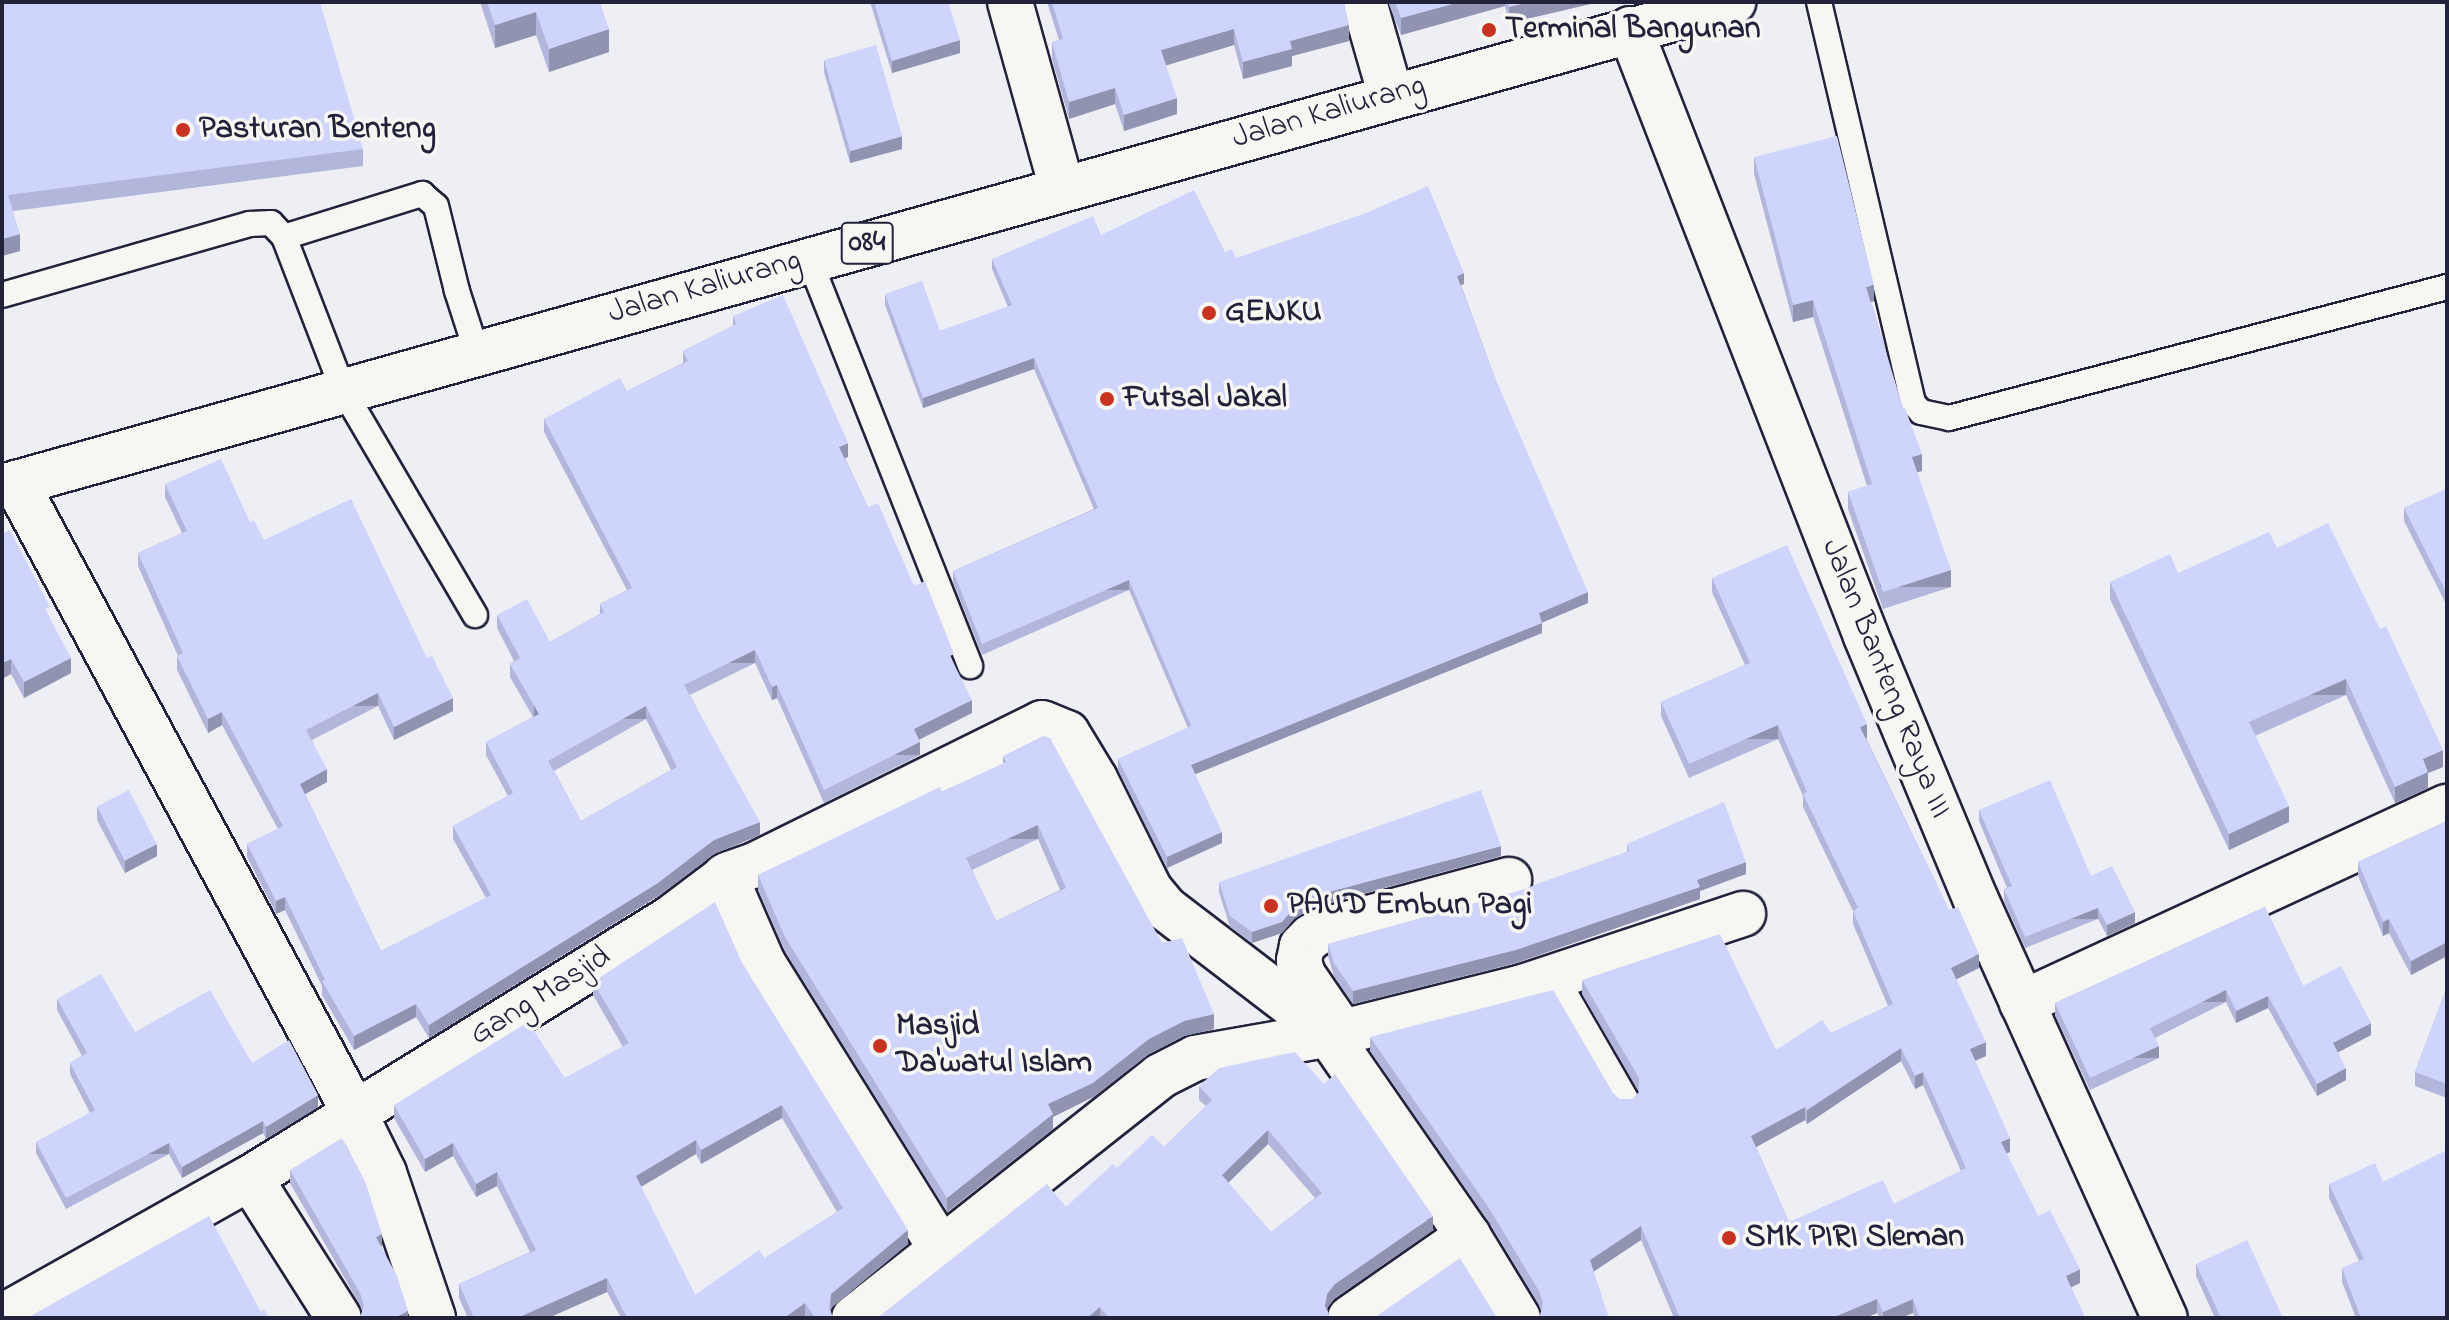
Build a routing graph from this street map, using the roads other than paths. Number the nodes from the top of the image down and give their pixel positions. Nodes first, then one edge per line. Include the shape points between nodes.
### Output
1 (1010, 2) edge
2 (1364, 2) edge
3 (1733, 2) edge
4 (1819, 2) edge
5 (1630, 29) junction
6 (1391, 96) junction
7 (1062, 188) junction
8 (284, 237) junction
9 (809, 259) junction
10 (2447, 287) edge
11 (2, 295) edge
12 (477, 353) junction
13 (343, 390) junction
14 (9, 485) edge
15 (475, 615) dead end
16 (970, 666) dead end
17 (2447, 807) edge
18 (725, 876) junction
19 (1509, 880) dead end
20 (1743, 914) dead end
21 (1555, 976) junction
22 (2022, 1003) junction
23 (1335, 1032) junction
24 (1626, 1099) edge
25 (354, 1112) junction
26 (250, 1178) junction
27 (1468, 1236) junction
28 (942, 1251) junction
29 (2, 1317) edge
30 (339, 1318) edge
31 (433, 1318) edge
32 (854, 1318) edge
33 (1350, 1318) edge
34 (1518, 1318) edge
35 (2165, 1318) edge

1 - 7 street
2 - 6 street
3 - 5 street, Jalan Kaliurang / 084
4 - 10 lane via 1913,403 1921,412 1949,418
5 - 6 street, Jalan Kaliurang / 084
5 - 22 street, Jalan Banteng Raya III via 1866,636
6 - 7 street, Jalan Kaliurang / 084
7 - 9 street, Jalan Kaliurang / 084
8 - 11 lane via 271,223 250,224
8 - 12 lane via 422,194 436,206
8 - 13 lane
9 - 12 street, Jalan Kaliurang / 084
9 - 16 lane
12 - 13 street, Jalan Kaliurang / 084
13 - 14 street, Jalan Kaliurang / 084
13 - 15 lane
14 - 25 street
17 - 22 street
18 - 23 street, Gang Masjid via 1042,723 1067,733 1150,890 1165,908
18 - 25 street, Gang Masjid via 672,917
18 - 28 street via 763,963
19 - 23 street via 1311,937 1302,946 1299,961
20 - 21 street
21 - 23 street
21 - 24 lane
22 - 35 street, Jalan Banteng Raya III
23 - 27 street
23 - 28 street via 1195,1058 1160,1076
25 - 26 street, Gang Masjid
25 - 31 street via 384,1173
26 - 29 street, Gang Masjid
26 - 30 street
27 - 33 street
27 - 34 street
28 - 32 street

